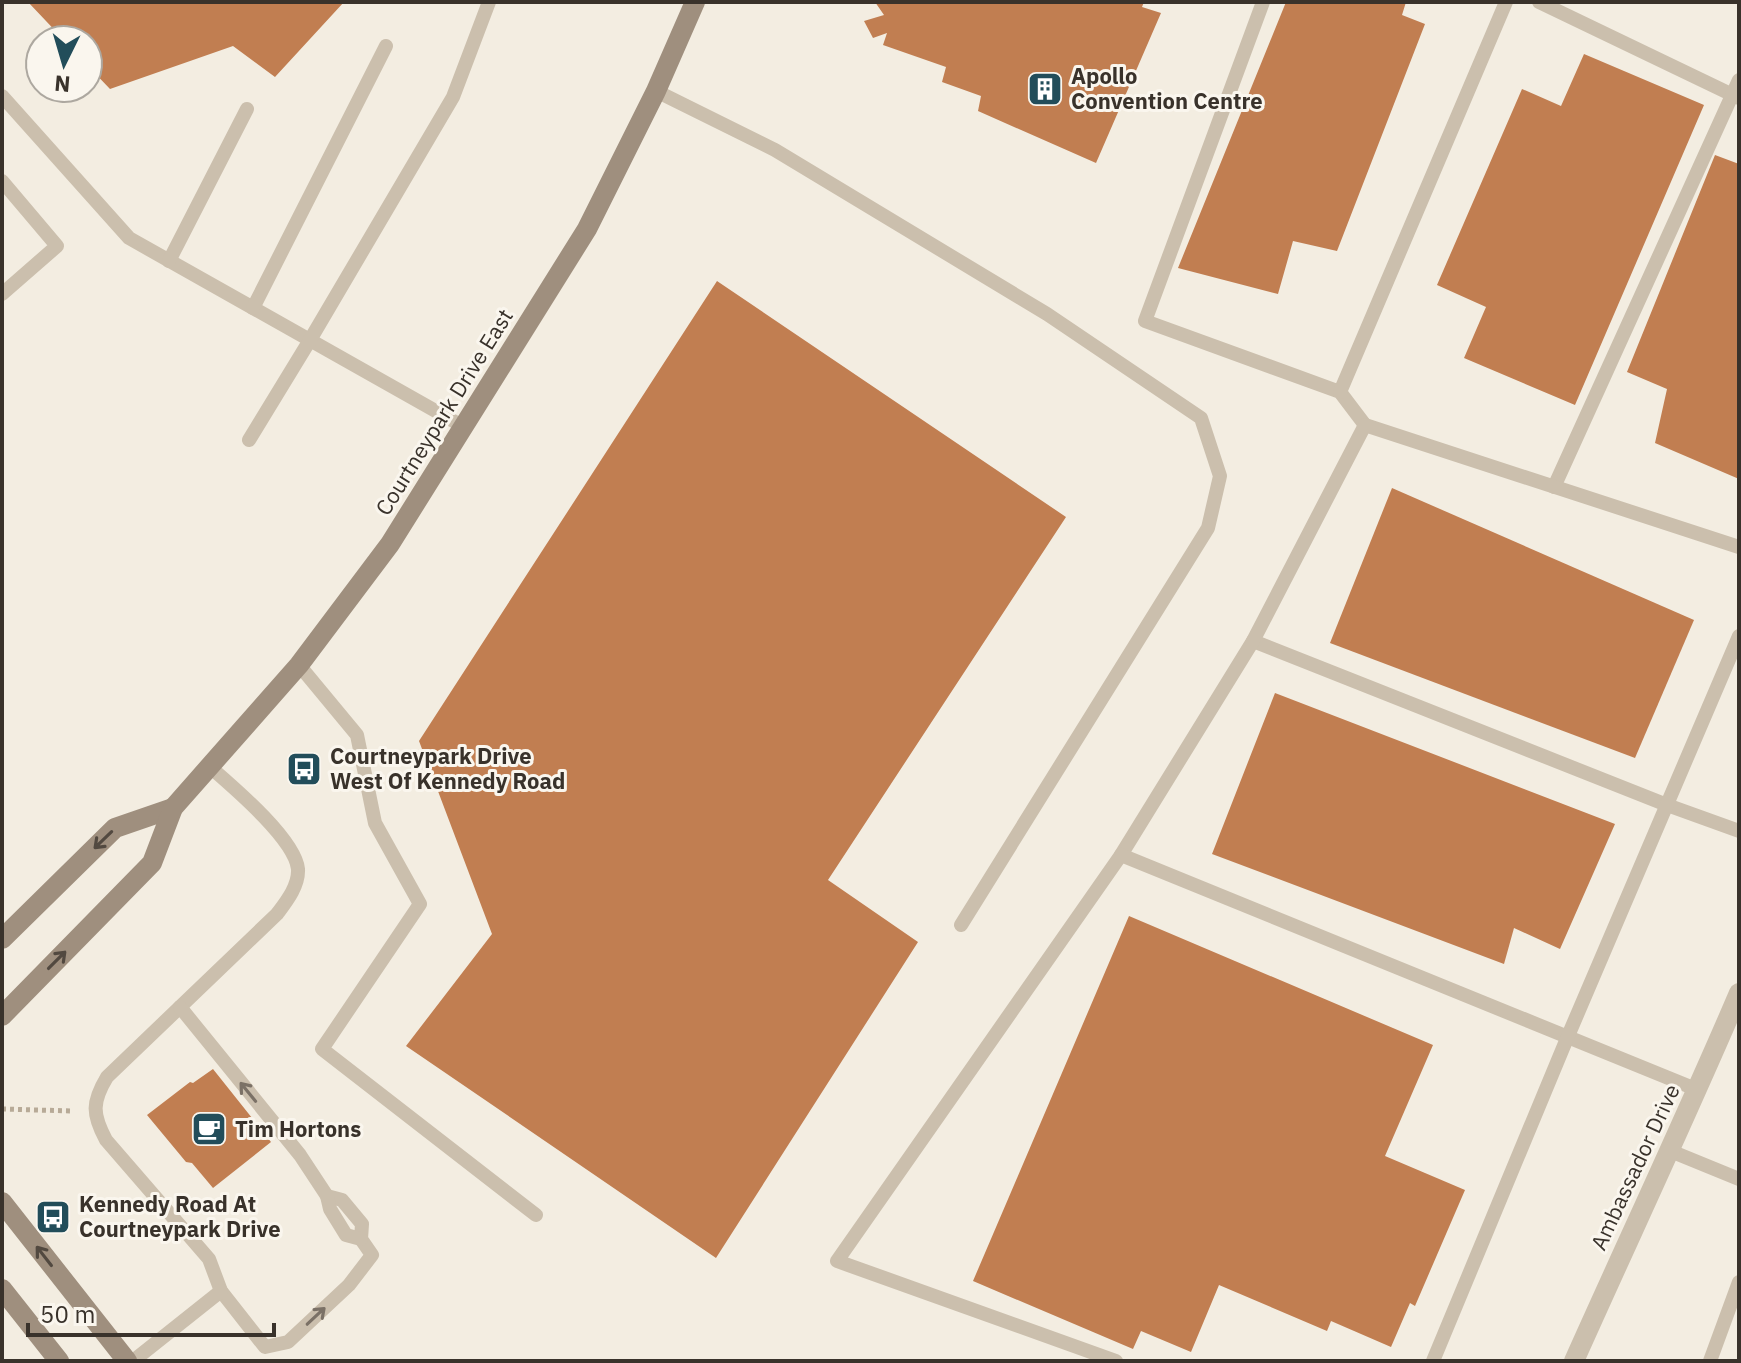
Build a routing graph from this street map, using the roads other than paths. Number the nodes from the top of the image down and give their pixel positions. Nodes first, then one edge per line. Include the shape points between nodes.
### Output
1 (489, 2) edge
2 (695, 2) edge
3 (1263, 2) edge
4 (1506, 2) edge
5 (1539, 2) edge
6 (386, 46) dead end
7 (1737, 90) edge
8 (656, 91) junction
9 (2, 96) edge
10 (247, 109) dead end
11 (2, 181) edge
12 (169, 261) junction
13 (2, 294) edge
14 (253, 308) junction
15 (310, 340) junction
16 (1340, 392) junction
17 (1365, 425) junction
18 (464, 427) junction
19 (249, 440) dead end
20 (1554, 487) junction
21 (1739, 547) edge
22 (1739, 636) edge
23 (1253, 641) junction
24 (299, 665) junction
25 (209, 766) junction
26 (1667, 805) junction
27 (173, 808) junction
28 (1739, 831) edge
29 (1121, 855) junction
30 (961, 925) dead end
31 (2, 939) edge
32 (1739, 993) edge
33 (180, 1007) junction
34 (2, 1016) edge
35 (1568, 1036) junction
36 (1698, 1090) junction
37 (1668, 1150) junction
38 (1739, 1179) edge
39 (2, 1202) edge
40 (536, 1215) dead end
41 (1739, 1282) edge
42 (2, 1289) edge
43 (221, 1291) junction
44 (59, 1361) edge
45 (130, 1361) edge
46 (1116, 1361) edge
47 (1433, 1361) edge
48 (1574, 1361) edge
49 (1710, 1361) edge

1 - 15 lane via 453,97
2 - 8 main road, Courtneypark Drive East
3 - 16 lane via 1145,321
4 - 16 lane
5 - 7 lane
6 - 14 lane
7 - 20 lane
8 - 18 main road, Courtneypark Drive East via 587,229
8 - 30 lane via 775,150 1047,314 1201,418 1220,476 1208,528
9 - 12 lane via 129,238
10 - 12 lane
11 - 13 lane via 57,246
12 - 14 lane
14 - 15 lane
15 - 18 lane
15 - 19 lane
16 - 17 lane
17 - 20 lane
17 - 23 lane
18 - 24 main road, Courtneypark Drive East via 390,544
20 - 21 lane
22 - 26 lane
23 - 26 lane
23 - 29 lane
24 - 25 main road, Courtneypark Drive East
24 - 40 lane via 357,735 375,823 420,904 322,1049
25 - 27 main road, Courtneypark Drive East
25 - 33 lane via 266,817 298,870 277,914
26 - 28 lane
26 - 35 lane
27 -> 31 main road via 115,828
34 -> 27 main road, Courtneypark Drive East via 152,863
29 - 35 lane
29 - 46 lane via 837,1261
32 - 36 street, Ambassador Drive
33 - 43 lane via 107,1077 94,1111 106,1140 209,1259
43 -> 33 lane via 265,1347 288,1342 349,1285 372,1255 361,1239 362,1224 342,1200 327,1196
35 - 36 lane
35 - 47 lane
36 - 37 street, Ambassador Drive
37 - 38 lane
37 - 48 street, Ambassador Drive
45 -> 39 main road
41 - 49 lane
42 - 44 main road
43 - 45 lane

